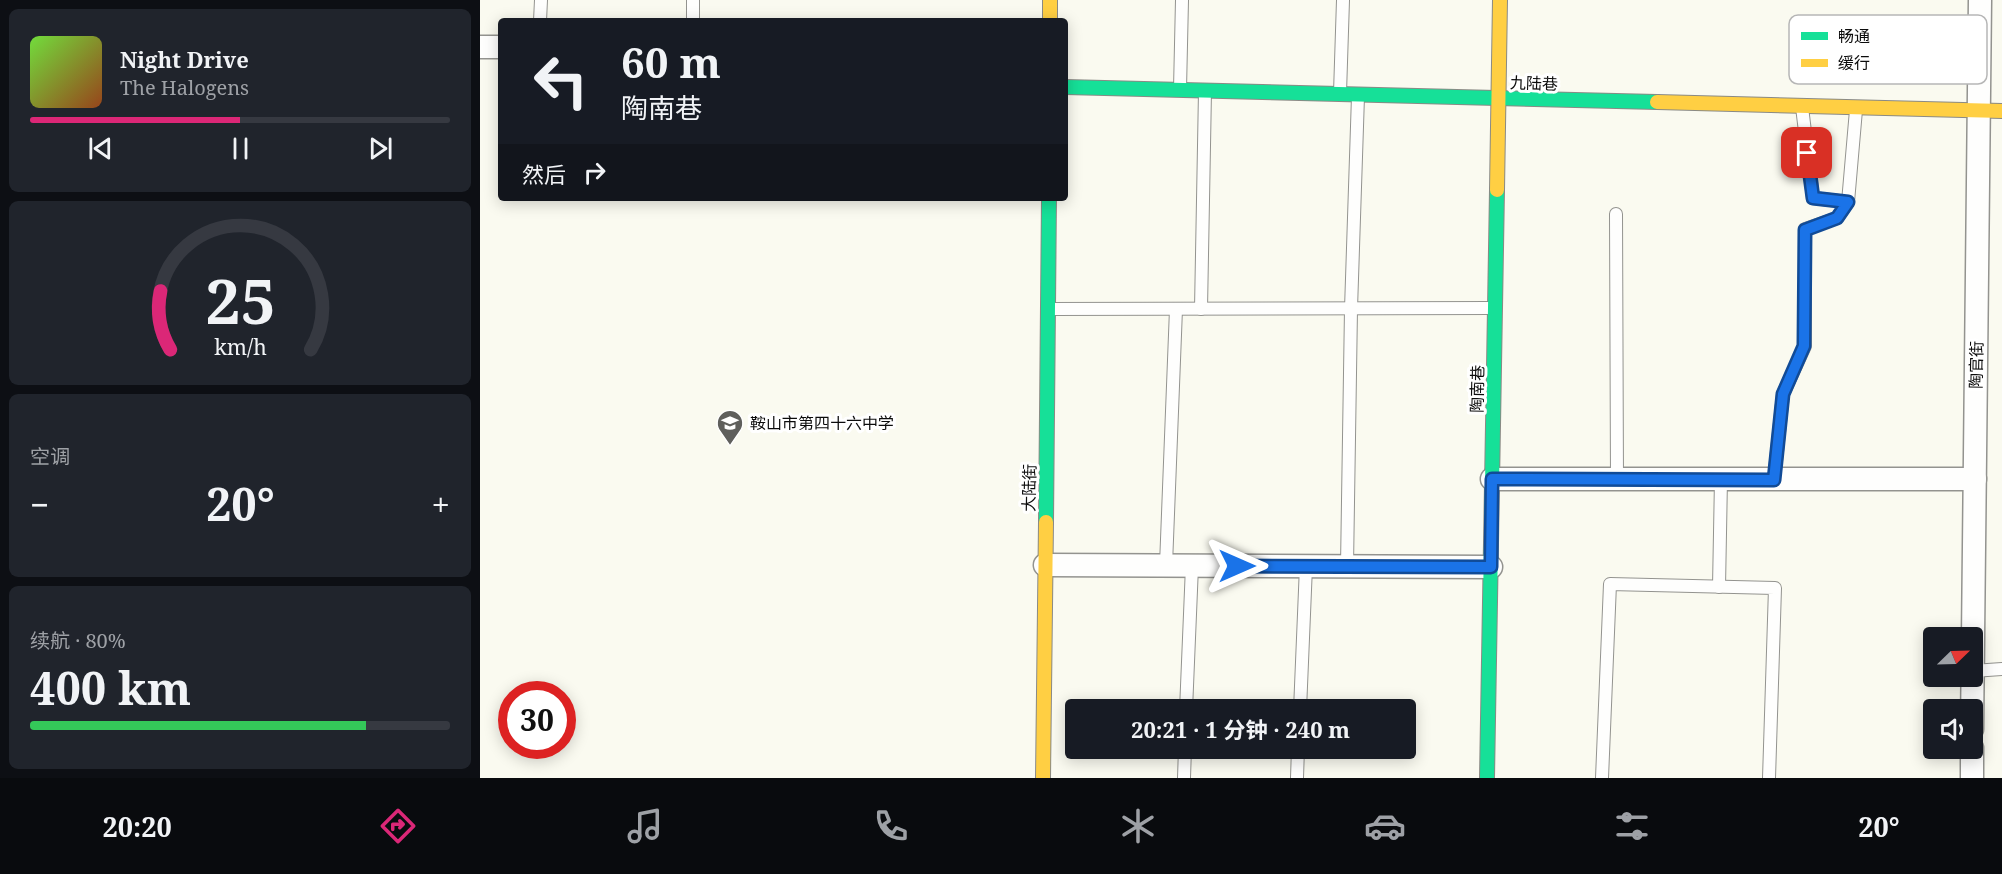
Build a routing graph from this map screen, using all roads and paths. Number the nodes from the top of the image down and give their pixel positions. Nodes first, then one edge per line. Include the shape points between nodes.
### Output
1 (541, 0) edge
2 (693, 0) edge
3 (1050, 0) edge
4 (1182, 0) edge
5 (1343, 0) edge
6 (1500, 0) edge
7 (1980, 0) edge
8 (1980, 15) edge
9 (540, 18) edge
10 (693, 18) edge
11 (1050, 18) edge
12 (480, 47) edge
13 (498, 47) edge
14 (1979, 84) edge
15 (1068, 87) edge
16 (1180, 90) junction
17 (1205, 90) junction
18 (1340, 94) junction
19 (1358, 94) junction
20 (1498, 98) junction
21 (1802, 106) junction
22 (1857, 108) junction
23 (1979, 111) junction
24 (2002, 111) edge
25 (1048, 201) edge
26 (1848, 202) junction
27 (1616, 214) dead end
28 (1495, 308) junction
29 (1047, 309) junction
30 (1176, 309) junction
31 (1201, 309) junction
32 (1351, 309) junction
33 (1492, 479) junction
34 (1617, 479) junction
35 (1721, 479) junction
36 (1975, 479) junction
37 (1774, 480) junction
38 (1045, 565) junction
39 (1166, 565) junction
40 (1192, 566) junction
41 (1306, 566) junction
42 (1347, 566) junction
43 (1491, 567) junction
44 (1719, 587) junction
45 (1973, 627) edge
46 (2002, 669) edge
47 (1983, 670) edge
48 (1186, 699) edge
49 (1300, 699) edge
50 (1185, 759) edge
51 (1298, 759) edge
52 (1972, 759) edge
53 (1043, 778) edge
54 (1184, 778) edge
55 (1297, 778) edge
56 (1487, 778) edge
57 (1602, 778) edge
58 (1769, 778) edge
59 (1972, 778) edge

1 - 9 lane
2 - 10 lane
3 - 11 street
4 - 16 lane
5 - 18 lane
6 - 20 street, 陶南巷
7 - 8 street, 陶官街
12 - 13 street
14 - 23 street, 陶官街
15 - 16 street, 九陆巷
16 - 17 street, 九陆巷
17 - 18 street, 九陆巷
17 - 31 lane
18 - 19 street, 九陆巷
19 - 20 street, 九陆巷
19 - 32 lane
20 - 21 street, 九陆巷
20 - 28 street, 陶南巷
21 - 22 street, 九陆巷
21 - 26 lane via 1813,198
22 - 23 street, 九陆巷
22 - 26 lane
23 - 24 street, 九陆巷
23 - 36 street, 陶官街
25 - 29 street, 大陆街
26 - 37 lane via 1837,218 1805,230 1804,346 1783,394
27 - 34 lane
28 - 32 lane
28 - 33 street, 陶南巷
29 - 30 lane
29 - 38 street, 大陆街
30 - 31 lane
30 - 39 lane
31 - 32 lane
32 - 42 lane
33 - 34 street
33 - 43 street, 陶南巷
34 - 35 street
35 - 37 street
35 - 44 lane
36 - 37 street
36 - 45 street, 陶官街
38 - 39 street
38 - 53 street, 大陆街
39 - 40 street
40 - 41 street
40 - 48 lane
41 - 42 street
41 - 49 lane
42 - 43 street
43 - 56 street, 陶南巷
44 - 57 lane via 1610,584
44 - 58 lane via 1775,588
46 - 47 lane
50 - 54 lane
51 - 55 lane
52 - 59 street

